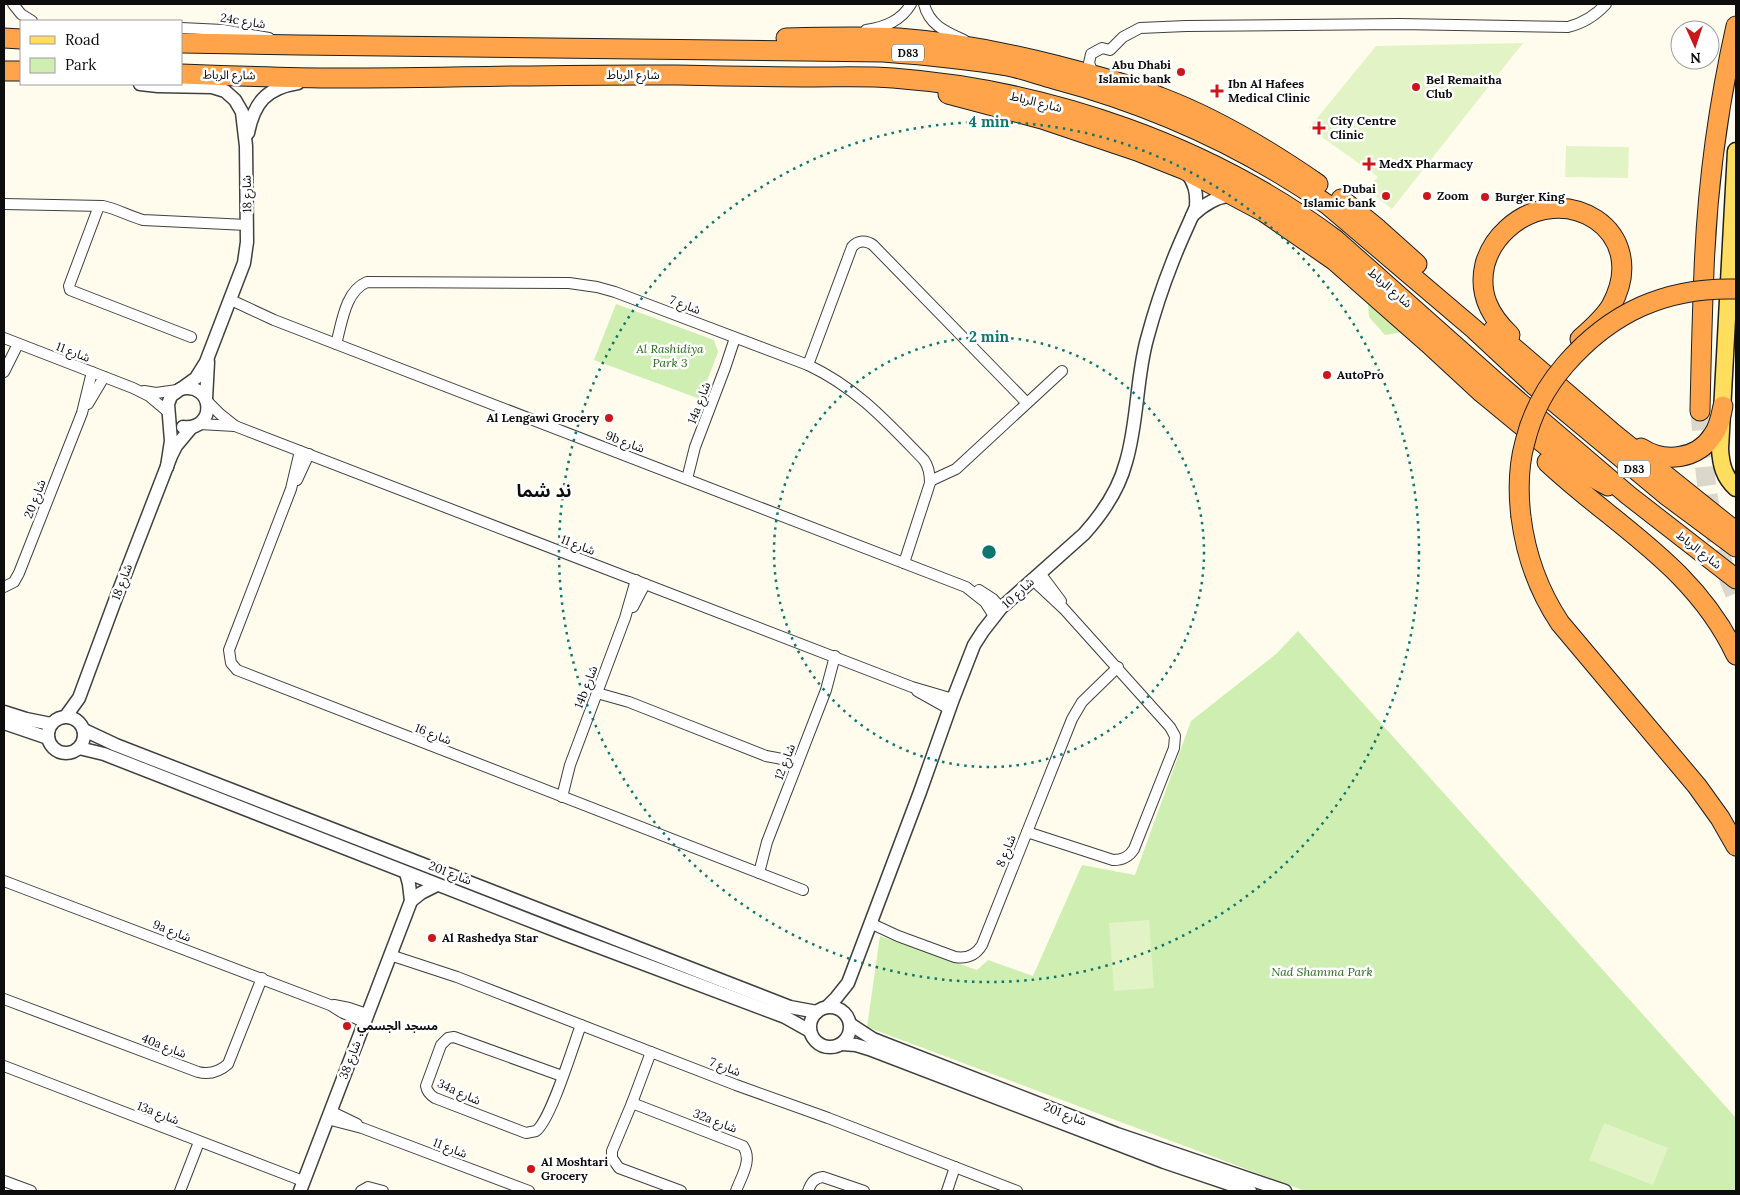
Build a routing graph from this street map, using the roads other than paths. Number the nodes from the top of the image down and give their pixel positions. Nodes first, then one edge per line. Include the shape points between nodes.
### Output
1 (13, 4) edge
2 (911, 4) edge
3 (924, 4) edge
4 (1606, 4) edge
5 (30, 20) edge
6 (1736, 26) edge
7 (182, 28) edge
8 (817, 37) junction
9 (4, 38) edge
10 (20, 39) edge
11 (182, 42) edge
12 (299, 45) junction
13 (634, 48) junction
14 (981, 48) junction
15 (4, 71) edge
16 (20, 71) edge
17 (182, 74) edge
18 (1094, 75) junction
19 (334, 78) junction
20 (889, 78) junction
21 (149, 85) edge
22 (246, 146) junction
23 (1736, 151) edge
24 (1185, 170) junction
25 (1232, 194) junction
26 (4, 204) edge
27 (99, 206) junction
28 (1192, 216) junction
29 (247, 224) junction
30 (1736, 289) edge
31 (230, 303) junction
32 (191, 337) dead end
33 (738, 339) junction
34 (11, 341) edge
35 (333, 342) junction
36 (210, 355) junction
37 (1572, 357) junction
38 (4, 360) edge
39 (808, 366) junction
40 (1062, 371) dead end
41 (4, 372) edge
42 (92, 372) junction
43 (104, 377) junction
44 (1549, 378) junction
45 (133, 388) junction
46 (179, 390) junction
47 (1486, 397) junction
48 (206, 400) junction
49 (1027, 403) junction
50 (1723, 406) junction
51 (1700, 411) tunnel mouth
52 (82, 413) junction
53 (168, 414) junction
54 (195, 426) junction
55 (236, 426) junction
56 (1614, 434) junction
57 (304, 453) junction
58 (166, 467) junction
59 (956, 469) junction
60 (929, 470) junction
61 (683, 478) junction
62 (930, 481) junction
63 (1736, 488) edge
64 (1628, 495) junction
65 (1736, 531) edge
66 (1736, 547) edge
67 (901, 562) junction
68 (1036, 576) junction
69 (1736, 579) edge
70 (641, 582) junction
71 (4, 587) edge
72 (998, 612) junction
73 (1736, 655) edge
74 (839, 658) junction
75 (1120, 669) junction
76 (598, 690) junction
77 (79, 698) junction
78 (951, 704) junction
79 (4, 712) edge
80 (66, 716) junction
81 (4, 723) edge
82 (51, 724) junction
83 (82, 726) junction
84 (48, 738) junction
85 (79, 748) junction
86 (796, 766) junction
87 (558, 795) junction
88 (1028, 829) junction
89 (1736, 846) edge
90 (756, 872) junction
91 (406, 873) junction
92 (4, 881) edge
93 (438, 885) junction
94 (802, 890) dead end
95 (412, 901) junction
96 (869, 927) junction
97 (391, 952) junction
98 (262, 978) junction
99 (848, 983) junction
100 (4, 999) edge
101 (822, 1009) junction
102 (366, 1018) junction
103 (849, 1021) junction
104 (581, 1025) junction
105 (810, 1031) junction
106 (842, 1044) junction
107 (651, 1052) junction
108 (4, 1066) edge
109 (562, 1076) junction
110 (632, 1103) junction
111 (329, 1115) junction
112 (199, 1142) junction
113 (955, 1167) junction
114 (4, 1181) edge
115 (302, 1186) edge
116 (31, 1191) edge
117 (180, 1191) edge
118 (361, 1191) edge
119 (383, 1191) edge
120 (529, 1191) edge
121 (681, 1191) edge
122 (736, 1191) edge
123 (808, 1191) edge
124 (864, 1191) edge
125 (947, 1191) edge
126 (1017, 1191) edge
127 (1250, 1191) edge
128 (1285, 1191) edge

1 - 5 street
2 - 8 street via 898,19 882,27
3 - 14 street via 928,16 941,29
4 - 18 street via 1588,20 1568,27 1381,24 1140,28 1123,37 1110,50 1102,48 1091,54 1089,62
6 - 51 highway via 1725,74 1712,170 1704,270
7 - 12 street, 24c شارع via 242,32
8 - 13 highway via 705,41
8 - 14 highway via 899,38
9 - 10 highway
11 - 12 highway, شارع الرباط / D83
12 - 13 highway, شارع الرباط / D83
13 - 66 highway, شارع الرباط / D83 via 883,52 936,56 1008,66 1098,90 1148,108 1240,150 1328,205 1474,329 1535,386 1666,495
14 - 18 highway
15 - 16 highway
17 - 19 highway, شارع الرباط / D83
18 - 44 highway via 1160,96 1226,127 1295,168 1378,229
19 - 20 highway, شارع الرباط / D83 via 622,75
19 - 22 street, شارع 18 via 287,85 272,92 254,110
20 - 24 highway via 1089,134
20 - 64 highway, شارع الرباط / D83 via 975,88 1100,119 1216,166 1265,192 1336,240
21 - 22 street, شارع 18 via 212,87 225,91 242,112
22 - 29 street, شارع 18
23 - 50 main road
24 - 25 highway
24 - 28 street, شارع 10 via 1197,197
25 - 28 street, شارع 10 via 1207,203
25 - 47 highway via 1335,261
26 - 27 street
27 - 29 street via 143,220
27 - 32 street via 70,290
28 - 68 street, شارع 10 via 1162,288 1147,340 1131,442 1121,477 1094,524
29 - 31 street, شارع 18 via 244,263
30 - 37 highway, bridge via 1699,290 1659,299 1632,310 1595,334
31 - 35 street, 9b شارع
31 - 36 street, شارع 18
33 - 35 street, شارع 7 via 597,286 372,282 363,284 352,295
33 - 39 street, شارع 7
33 - 61 street, 14a شارع
34 - 38 street
34 - 41 street
34 - 42 street, شارع 11
35 - 61 street, 9b شارع
36 - 46 street, شارع 18 via 196,378
36 - 48 street, شارع 18
37 - 44 highway via 1579,339 1610,307 1619,289 1621,254 1613,235 1587,214 1561,208 1536,211 1516,221 1500,235 1488,253 1483,274 1484,296 1492,313 1508,333 1540,362
37 - 89 highway, bridge via 1547,389 1529,427 1520,469 1520,518 1530,564 1560,623 1697,786
39 - 49 street via 852,247 861,241 867,242
39 - 60 street, شارع 7 via 837,380 866,401 924,460
40 - 49 street
42 - 43 street, شارع 11
42 - 52 street, شارع 20
43 - 45 street, شارع 11
43 - 52 street, شارع 20
44 - 56 highway
45 - 46 street, شارع 11 via 156,393
45 - 53 street, شارع 11 via 148,396
46 - 48 street via 195,389
46 - 53 street via 171,396
47 - 64 highway via 1571,466
47 - 73 highway via 1505,422 1560,474 1682,576 1714,616
48 - 54 street via 207,414
48 - 55 street, شارع 11
49 - 59 street
50 - 56 highway via 1718,427 1709,441 1696,451 1681,456 1657,456
50 - 63 main road via 1721,463
52 - 71 street, شارع 20 via 19,573 14,582
53 - 54 street via 181,427
53 - 58 street, شارع 18 via 171,441
54 - 55 street, شارع 11
54 - 58 street, شارع 18 via 176,446
55 - 57 street, شارع 11
56 - 65 highway
57 - 70 street, شارع 11
57 - 87 street, شارع 16 via 231,644 229,654 233,667 241,673
58 - 77 street, شارع 18
59 - 60 street
59 - 62 street
60 - 62 street
61 - 67 street, 9b شارع
62 - 67 street
64 - 69 highway, شارع الرباط / D83
67 - 72 street, 9b شارع via 966,587
68 - 72 street, شارع 10
68 - 75 street
70 - 74 street, شارع 11
70 - 76 street, 14b شارع
72 - 78 street, شارع 10 via 974,645
74 - 78 street, شارع 11 via 912,687 926,697
74 - 86 street, شارع 12
75 - 88 street, شارع 8 via 1098,685 1072,719
75 - 88 street via 1170,727 1174,736 1174,748 1134,849 1128,857 1113,860
76 - 86 street
76 - 87 street, 14b شارع
77 - 80 street, شارع 18
77 - 83 street, شارع 18
78 - 96 street, شارع 10
79 - 82 street
80 - 82 street
80 - 83 street via 74,718
81 - 84 street
82 - 84 street
83 - 85 street via 83,742
83 - 101 street, شارع 201 via 116,745 790,1006
84 - 85 street via 58,752 71,753
85 - 91 street, شارع 201 via 104,754
86 - 90 street, شارع 12
87 - 90 street, شارع 16
88 - 96 street, شارع 8 via 977,952 955,957
90 - 94 street, شارع 16
91 - 93 street, شارع 201
91 - 95 street
92 - 98 street, 9a شارع
93 - 95 street
93 - 105 street, شارع 201 via 786,1018
95 - 97 street, شارع 38
96 - 99 street, شارع 10
97 - 102 street, شارع 38
97 - 104 street, شارع 7
98 - 100 street, 40a شارع via 228,1064 208,1074
98 - 102 street, 9a شارع via 330,1004 343,1013
99 - 101 street, شارع 10
99 - 103 street, شارع 10
101 - 103 street via 839,1010
101 - 105 street via 811,1018
102 - 111 street, شارع 38
103 - 106 street via 849,1035
103 - 128 street, شارع 201 via 873,1039 1117,1134
104 - 107 street, شارع 7
104 - 109 street, 34a شارع
105 - 106 street via 815,1041 825,1047
106 - 127 street, شارع 201 via 869,1049 1164,1162
107 - 110 street
107 - 113 street, شارع 7
108 - 112 street, 13a شارع
109 - 109 street, 34a شارع via 544,1122 531,1133 436,1098 426,1086 441,1045 454,1037
110 - 121 street via 612,1158 624,1170
110 - 122 street, 32a شارع via 743,1146 748,1158
111 - 115 street, شارع 38
111 - 120 street, شارع 11 via 352,1121 362,1128
112 - 115 street, 13a شارع
112 - 117 street
113 - 125 street
113 - 126 street, شارع 7
114 - 116 street
118 - 119 street via 373,1188
123 - 124 street via 812,1181 823,1177

